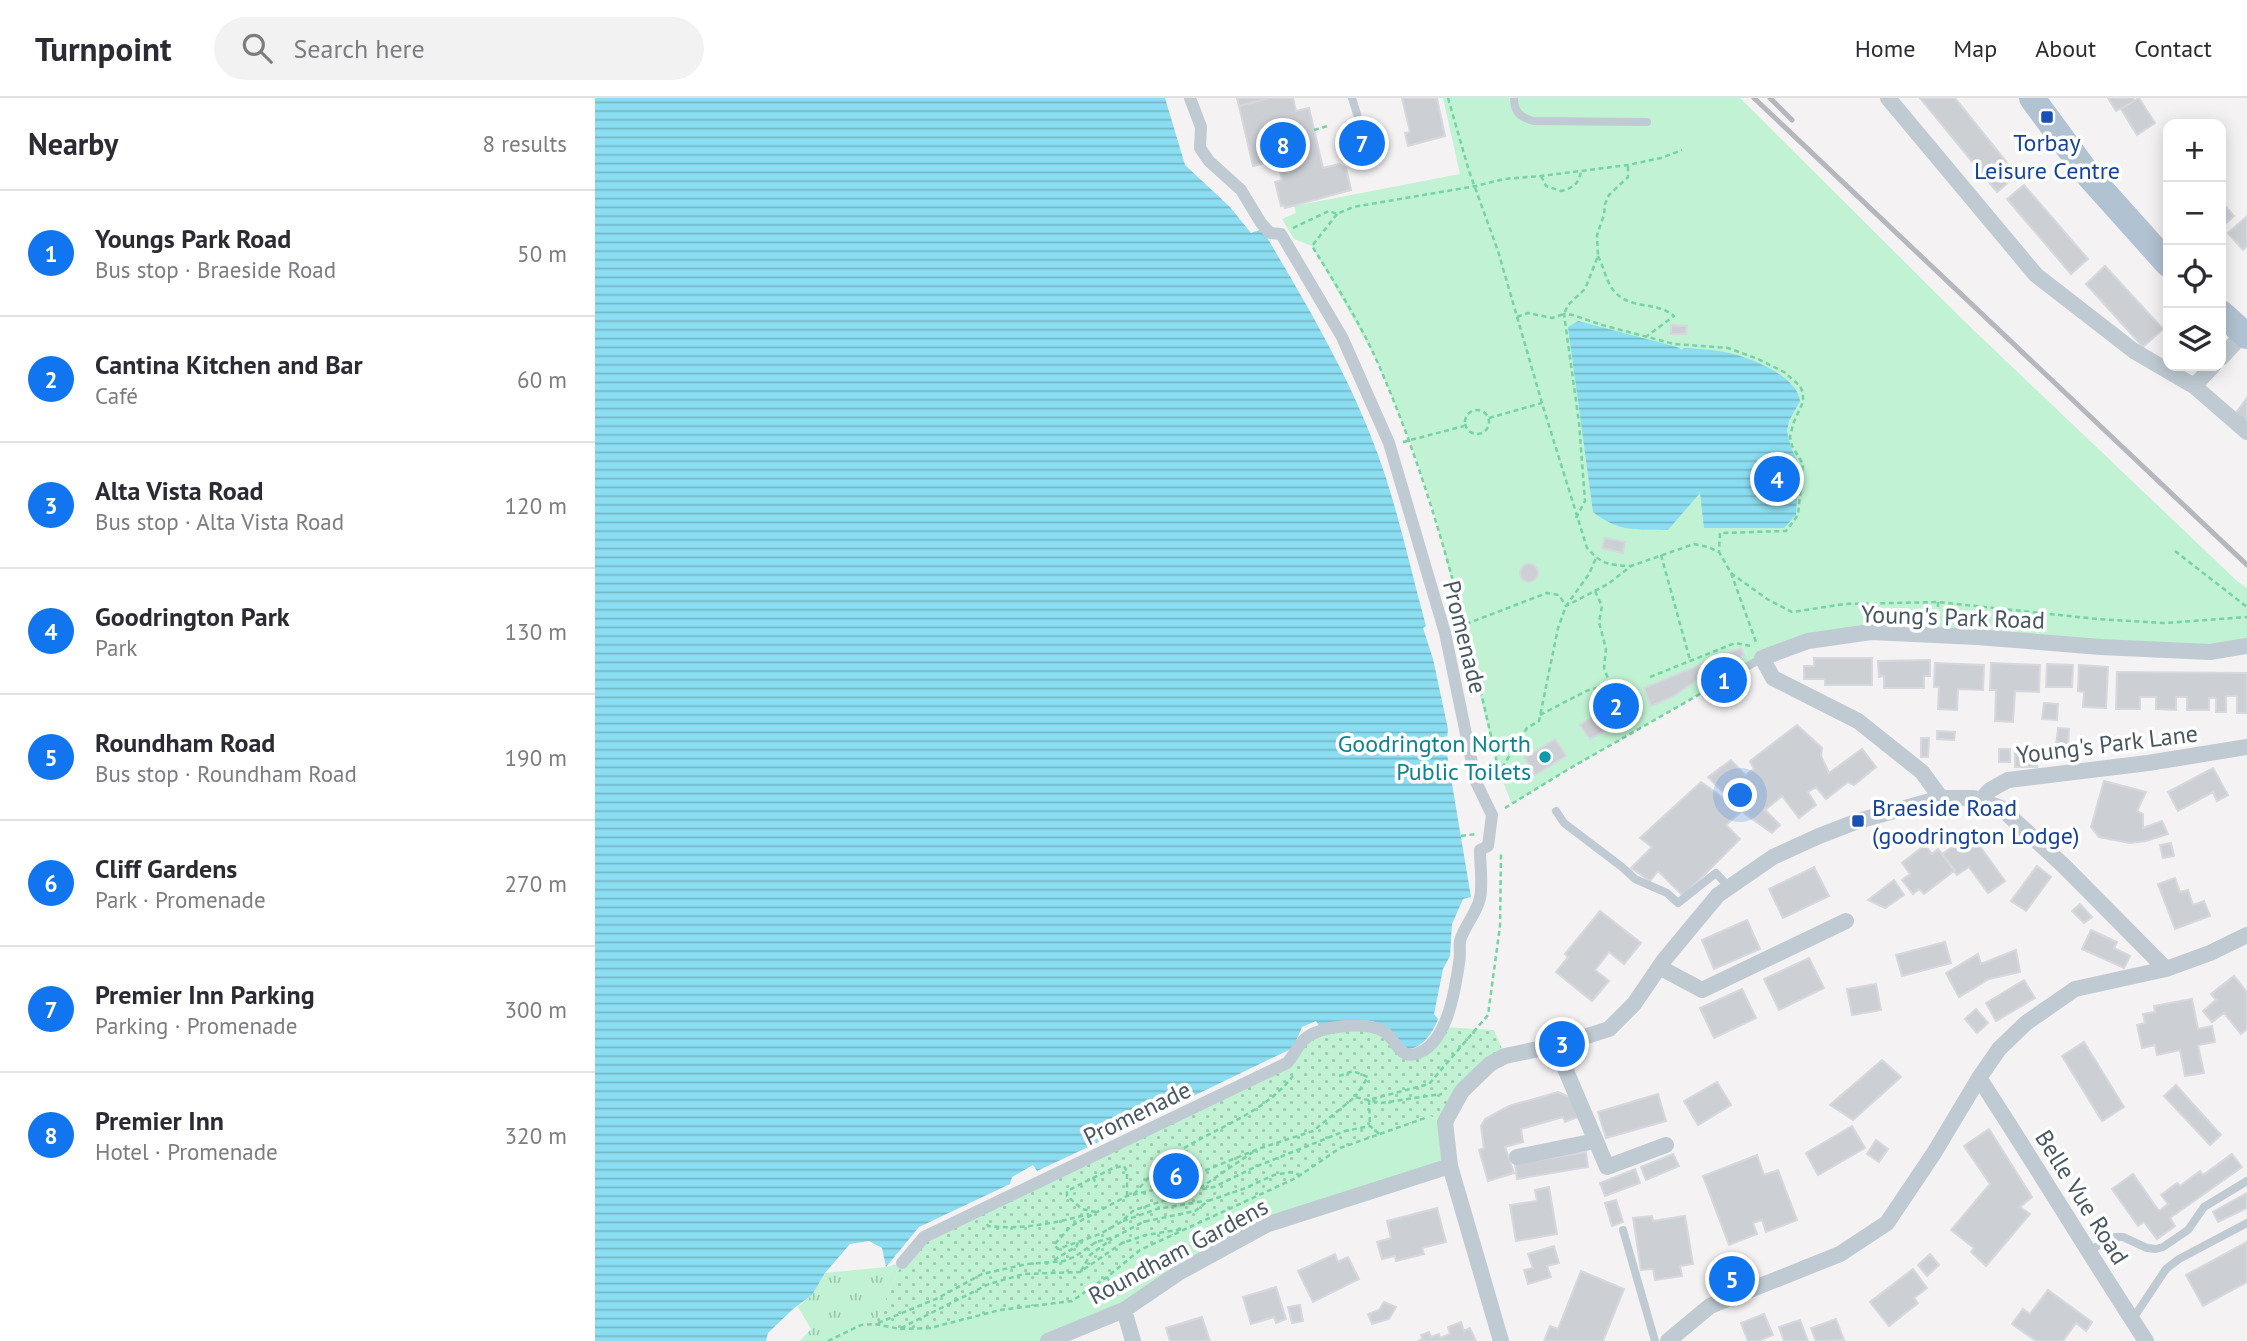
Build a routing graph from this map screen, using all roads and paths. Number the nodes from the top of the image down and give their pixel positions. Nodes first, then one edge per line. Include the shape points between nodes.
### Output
1 (1190, 98) edge
2 (1352, 98) edge
3 (1448, 98) edge
4 (1514, 98) edge
5 (1888, 98) edge
6 (2032, 98) edge
7 (1357, 114) dead end
8 (1647, 122) dead end
9 (1328, 126) dead end
10 (1314, 130) dead end
11 (1682, 150) dead end
12 (1627, 165) junction
13 (1581, 170) junction
14 (1541, 176) junction
15 (1476, 186) junction
16 (1337, 214) junction
17 (1281, 234) junction
18 (1312, 246) dead end
19 (1598, 256) junction
20 (2163, 258) edge
21 (1564, 314) junction
22 (1517, 317) junction
23 (2226, 317) edge
24 (2246, 334) edge
25 (1647, 335) junction
26 (2226, 353) edge
27 (2208, 371) edge
28 (2194, 386) junction
29 (1542, 403) junction
30 (1489, 418) junction
31 (1465, 425) junction
32 (2247, 432) edge
33 (1389, 443) junction
34 (1576, 518) junction
35 (2175, 551) dead end
36 (1719, 552) junction
37 (1661, 555) junction
38 (1596, 558) junction
39 (1631, 566) junction
40 (1731, 573) junction
41 (1595, 591) junction
42 (1566, 606) junction
43 (2247, 607) edge
44 (2247, 617) edge
45 (1445, 633) junction
46 (2247, 646) edge
47 (1762, 658) junction
48 (1690, 660) junction
49 (1650, 677) dead end
50 (1724, 680) joint
51 (1610, 684) junction
52 (1612, 696) dead end
53 (1540, 715) junction
54 (2247, 747) edge
55 (1483, 796) junction
56 (1941, 798) junction
57 (1980, 801) junction
58 (1556, 811) dead end
59 (1492, 816) junction
60 (1729, 887) junction
61 (1846, 921) dead end
62 (2247, 935) edge
63 (1659, 967) junction
64 (2166, 969) junction
65 (1555, 1045) junction
66 (1295, 1054) junction
67 (1339, 1076) dead end
68 (1979, 1078) junction
69 (1462, 1091) junction
70 (1355, 1097) junction
71 (1369, 1100) junction
72 (1445, 1122) junction
73 (1370, 1126) junction
74 (1379, 1134) junction
75 (1595, 1141) junction
76 (1666, 1144) dead end
77 (1258, 1149) junction
78 (1517, 1157) dead end
79 (1450, 1166) junction
80 (1300, 1175) junction
81 (2247, 1181) edge
82 (1198, 1190) junction
83 (1134, 1194) junction
84 (1127, 1196) junction
85 (1208, 1200) junction
86 (980, 1210) junction
87 (1095, 1212) junction
88 (1121, 1222) junction
89 (2247, 1223) edge
90 (1190, 1228) junction
91 (1623, 1230) dead end
92 (1115, 1237) junction
93 (1078, 1241) junction
94 (2088, 1251) junction
95 (1063, 1255) junction
96 (1076, 1256) junction
97 (1051, 1261) junction
98 (902, 1263) dead end
99 (1080, 1272) junction
100 (1107, 1277) junction
101 (1123, 1310) junction
102 (2133, 1321) junction
103 (875, 1324) junction
104 (900, 1329) junction
105 (828, 1341) edge
106 (1048, 1341) edge
107 (1133, 1341) edge
108 (1501, 1341) edge
109 (1655, 1341) edge
110 (1668, 1341) edge
111 (2146, 1341) edge

1 - 17 street, Promenade via 1201,127 1200,148 1241,190 1270,233
2 - 7 lane
3 - 15 path
4 - 8 lane via 1518,114 1533,121
5 - 28 street via 2036,275 2134,351
6 - 20 main road via 2089,177
9 - 10 path
11 - 12 path
12 - 13 path
12 - 19 path via 1628,177 1605,204 1597,235
13 - 14 path
13 - 14 path via 1576,184 1561,191 1546,186
14 - 15 path
15 - 16 path via 1353,207
15 - 22 path
16 - 17 path via 1329,211
16 - 18 path
17 - 33 street, Promenade via 1342,337
19 - 21 path via 1585,289
19 - 25 path via 1618,296 1666,309 1674,316
21 - 22 path
21 - 25 path
21 - 34 path via 1585,501
22 - 29 path
23 - 24 main road
24 - 26 street
25 - 36 path via 1674,344 1728,348 1758,359 1784,372 1803,394 1790,437 1803,464 1798,515 1786,531 1720,533
27 - 28 street
28 - 32 street
29 - 30 path
29 - 34 path
30 - 31 path via 1483,411 1471,411
30 - 31 path via 1481,434
31 - 33 path via 1410,442
33 - 45 street, Promenade
34 - 38 path via 1587,548
35 - 43 path
36 - 37 path via 1694,544
36 - 40 path
37 - 39 path
37 - 48 path
38 - 39 path
38 - 42 path
39 - 41 path
40 - 44 path via 1792,612 1845,604 1938,602 2165,623
40 - 47 path
41 - 42 path
41 - 51 path via 1602,606 1600,630
42 - 45 path via 1559,595 1547,593
42 - 53 path
45 - 55 street, Promenade via 1476,782
46 - 47 street, Young's Park Road via 2210,652 1871,632 1808,641
47 - 48 path via 1752,646 1735,643
47 - 50 lane, Young's Park Road
47 - 56 street via 1773,677 1858,722 1922,772
48 - 49 path
50 - 59 path
51 - 52 path
51 - 53 path via 1585,691
53 - 55 path
54 - 57 street, Young's Park Lane via 2008,780
55 - 59 street, Promenade
56 - 57 street
56 - 60 street via 1819,835 1773,857
57 - 64 street via 2001,808 2025,828
58 - 60 lane via 1564,823 1635,879 1678,903 1716,873
59 - 66 street, Promenade via 1488,846 1480,850 1480,898 1462,934 1444,1027 1427,1049 1408,1055 1382,1030 1345,1026 1313,1033
60 - 63 street
61 - 63 street via 1702,989
62 - 64 street
63 - 65 street via 1634,1004 1609,1029
64 - 68 street via 2075,989 2026,1023 1999,1049
65 - 69 street via 1504,1056
65 - 75 street
66 - 83 path via 1293,1077 1278,1094 1183,1148
66 - 86 street, Promenade via 1287,1063
67 - 70 path via 1353,1071 1368,1077
68 - 94 street, Belle Vue Road
68 - 110 street via 1887,1223 1840,1254 1710,1306
69 - 71 path via 1381,1103
69 - 72 street
70 - 71 path
70 - 77 path via 1313,1131
71 - 73 path
72 - 74 path via 1430,1116
72 - 79 street
73 - 74 path
73 - 82 path via 1345,1131
74 - 80 path via 1340,1148
75 - 76 street via 1607,1167
75 - 78 street
77 - 82 path
77 - 83 path via 1162,1188
79 - 101 street, Roundham Gardens via 1266,1225 1180,1272
79 - 108 street
80 - 85 path via 1274,1175
80 - 90 path
81 - 94 lane via 2204,1207 2188,1230 2163,1247 2147,1248 2115,1237
82 - 88 path via 1134,1210
83 - 84 path
84 - 87 path
84 - 87 path via 1124,1166 1067,1191 1082,1209
85 - 88 path via 1157,1209
85 - 92 path via 1195,1211 1143,1222
86 - 87 path via 988,1226 1009,1228 1053,1224
86 - 98 street, Promenade via 924,1237
87 - 93 path via 1071,1226 1054,1245 1058,1249
88 - 93 path
89 - 102 lane via 2166,1269
90 - 99 path via 1122,1243
90 - 100 path via 1140,1250
91 - 109 lane
92 - 96 path via 1096,1242
92 - 99 path via 1090,1255
93 - 95 path
94 - 102 street, Belle Vue Road
95 - 96 path
95 - 97 path
96 - 97 path
97 - 103 path via 982,1274
99 - 104 path via 1024,1275 989,1284
100 - 101 path
100 - 104 path via 1072,1301 1000,1310 930,1328
101 - 106 street, Roundham Gardens
101 - 107 street
102 - 111 street, Belle Vue Road
103 - 104 path
103 - 105 path via 861,1325

